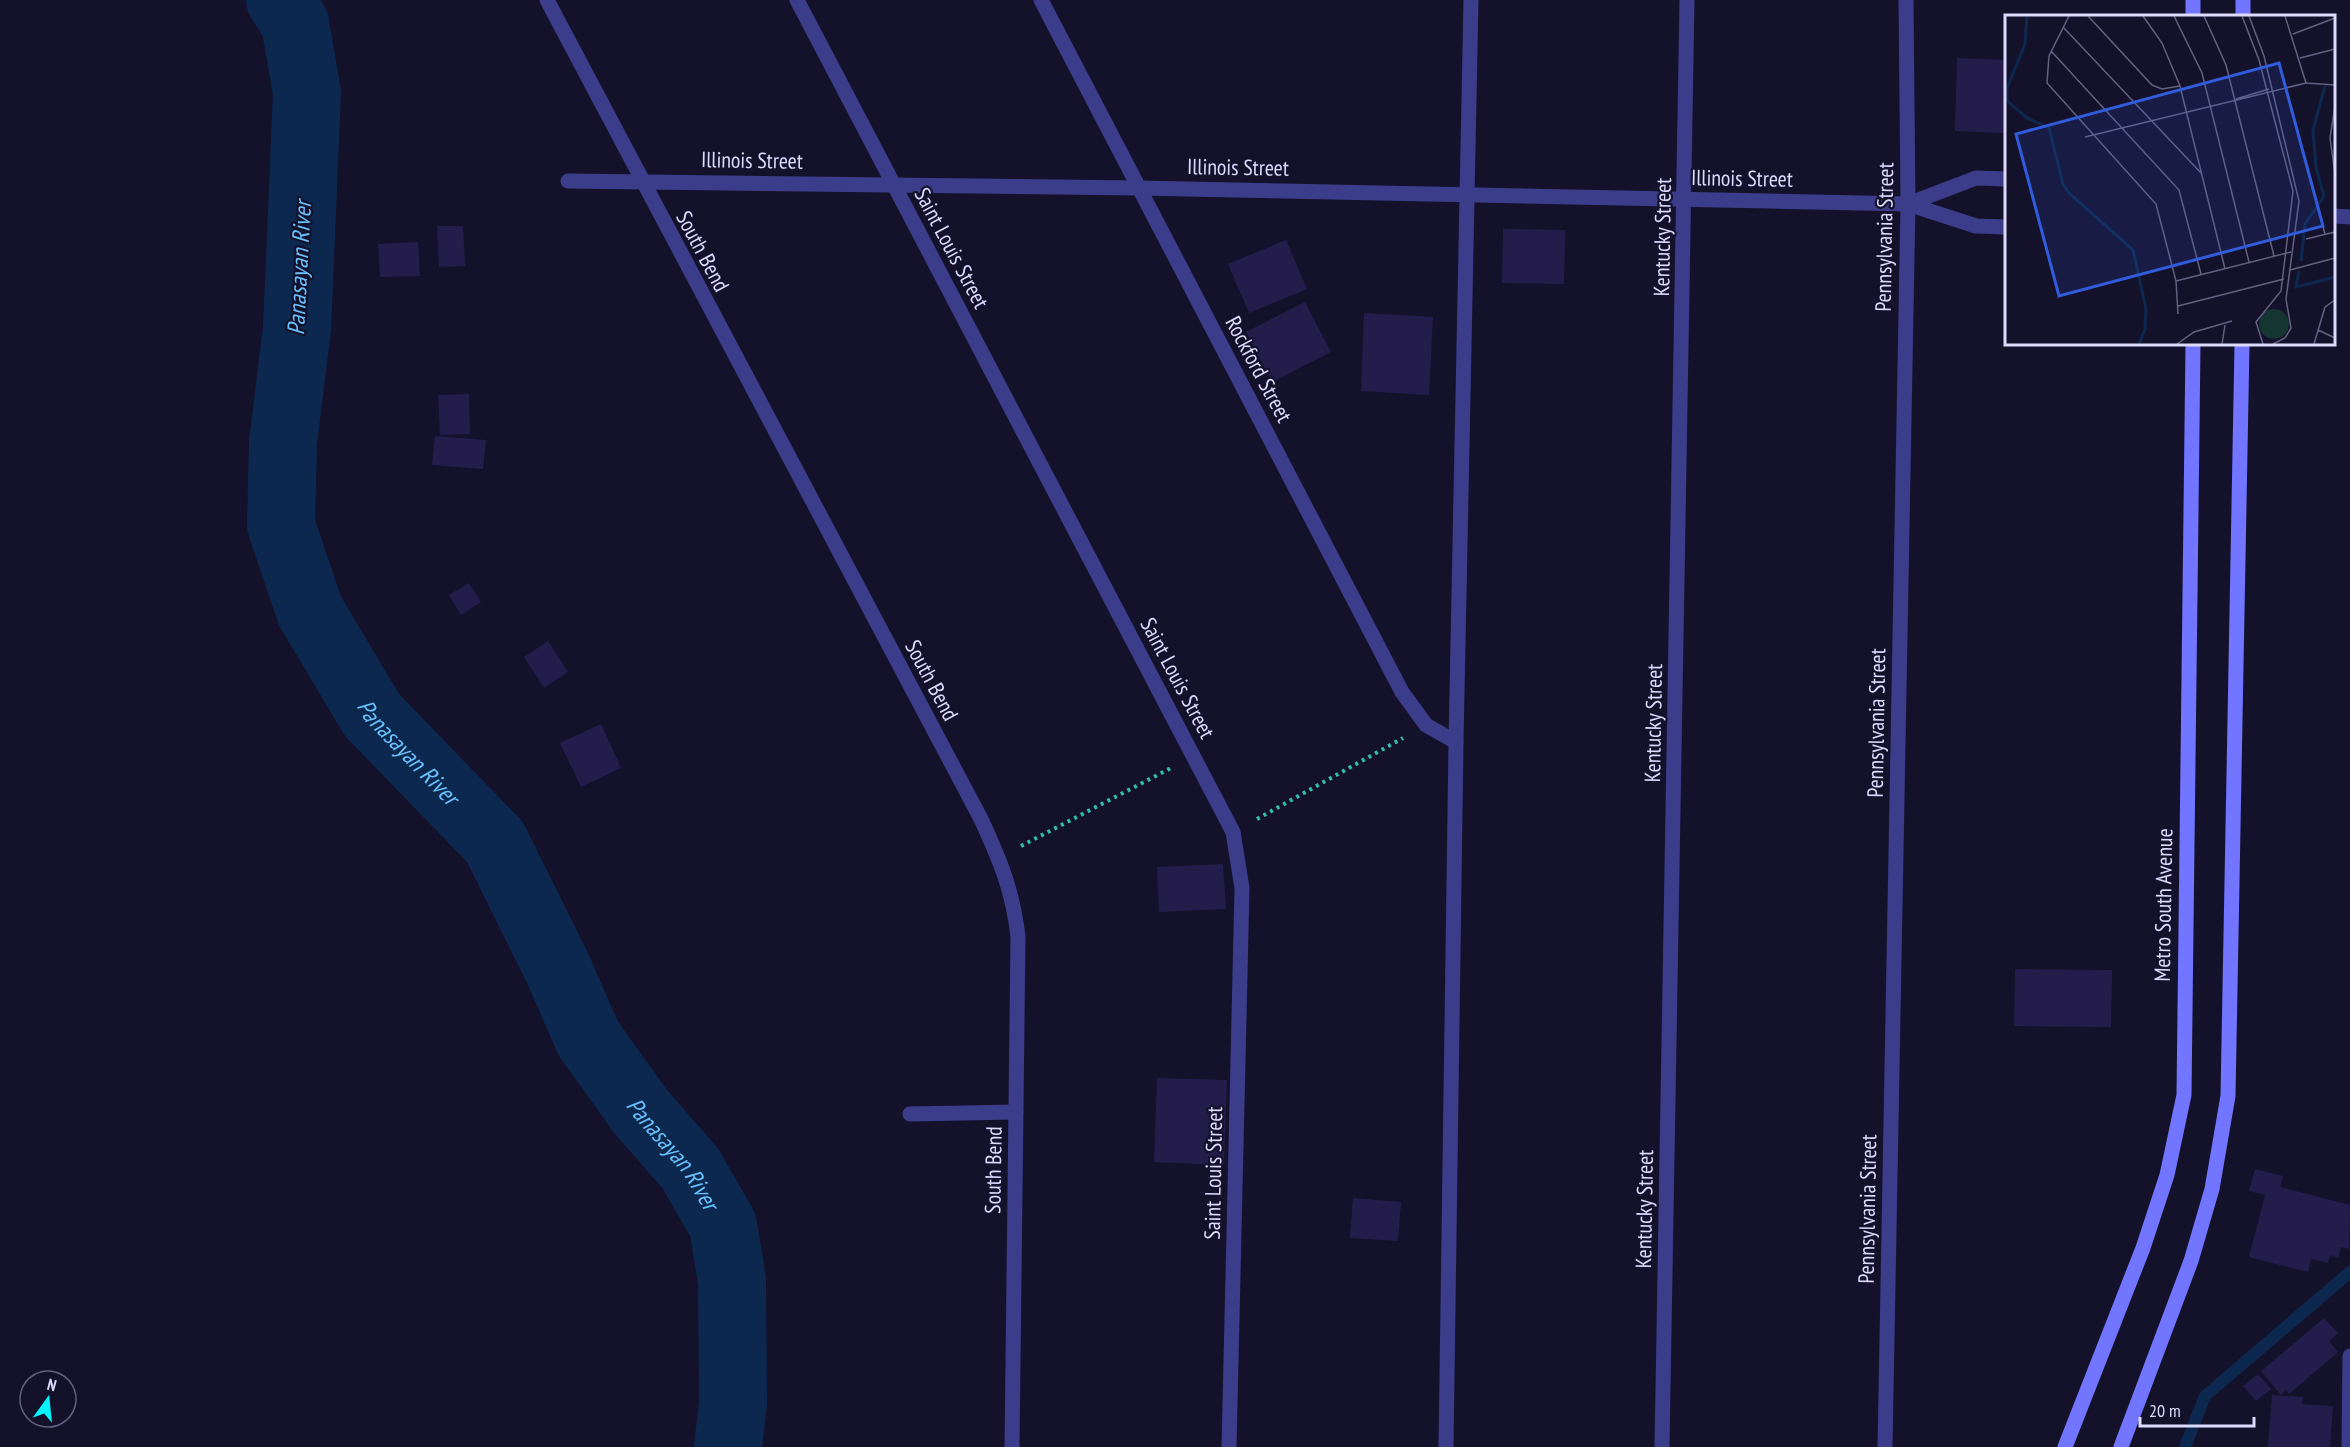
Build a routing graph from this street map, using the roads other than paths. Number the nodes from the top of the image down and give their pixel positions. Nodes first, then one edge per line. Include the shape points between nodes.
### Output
1 (547, 0) edge
2 (797, 0) edge
3 (1041, 0) edge
4 (1471, 0) edge
5 (1687, 0) edge
6 (1906, 0) edge
7 (2005, 179) edge
8 (568, 181) dead end
9 (641, 181) junction
10 (893, 185) junction
11 (1139, 188) junction
12 (1467, 194) junction
13 (1685, 199) junction
14 (1908, 204) junction
15 (2335, 216) edge
16 (2350, 217) edge
17 (2005, 227) edge
18 (2193, 345) edge
19 (2242, 345) edge
20 (1456, 742) junction
21 (1016, 1112) junction
22 (910, 1114) dead end
23 (2350, 1356) edge
24 (1012, 1447) edge
25 (1229, 1447) edge
26 (1446, 1447) edge
27 (1662, 1447) edge
28 (1885, 1447) edge
29 (2065, 1447) edge
30 (2121, 1447) edge
31 (2349, 1447) edge

1 - 9 street, South Bend
2 - 10 street, Saint Louis Street
3 - 11 street, Rockford Street
4 - 12 street
5 - 13 street, Kentucky Street
6 - 14 street, Pennsylvania Street
7 - 14 street, Illinois Street via 1976,178
8 - 9 street, Illinois Street
9 - 10 street, Illinois Street
9 - 21 street, South Bend via 999,858 1014,899 1018,936
10 - 11 street, Illinois Street
10 - 25 street, Saint Louis Street via 1233,832 1242,888
11 - 12 street, Illinois Street
11 - 20 street, Rockford Street via 1402,692 1426,725
12 - 13 street, Illinois Street
12 - 20 street
13 - 14 street, Illinois Street
13 - 27 street, Kentucky Street
14 - 17 street, Illinois Street via 1976,226
14 - 28 street, Pennsylvania Street
15 - 16 street
18 - 29 street, Metro South Avenue via 2184,1095 2167,1174 2143,1248
19 - 30 street via 2228,1096 2212,1189 2191,1261
20 - 26 street
21 - 22 street
21 - 24 street, South Bend
23 - 31 street

